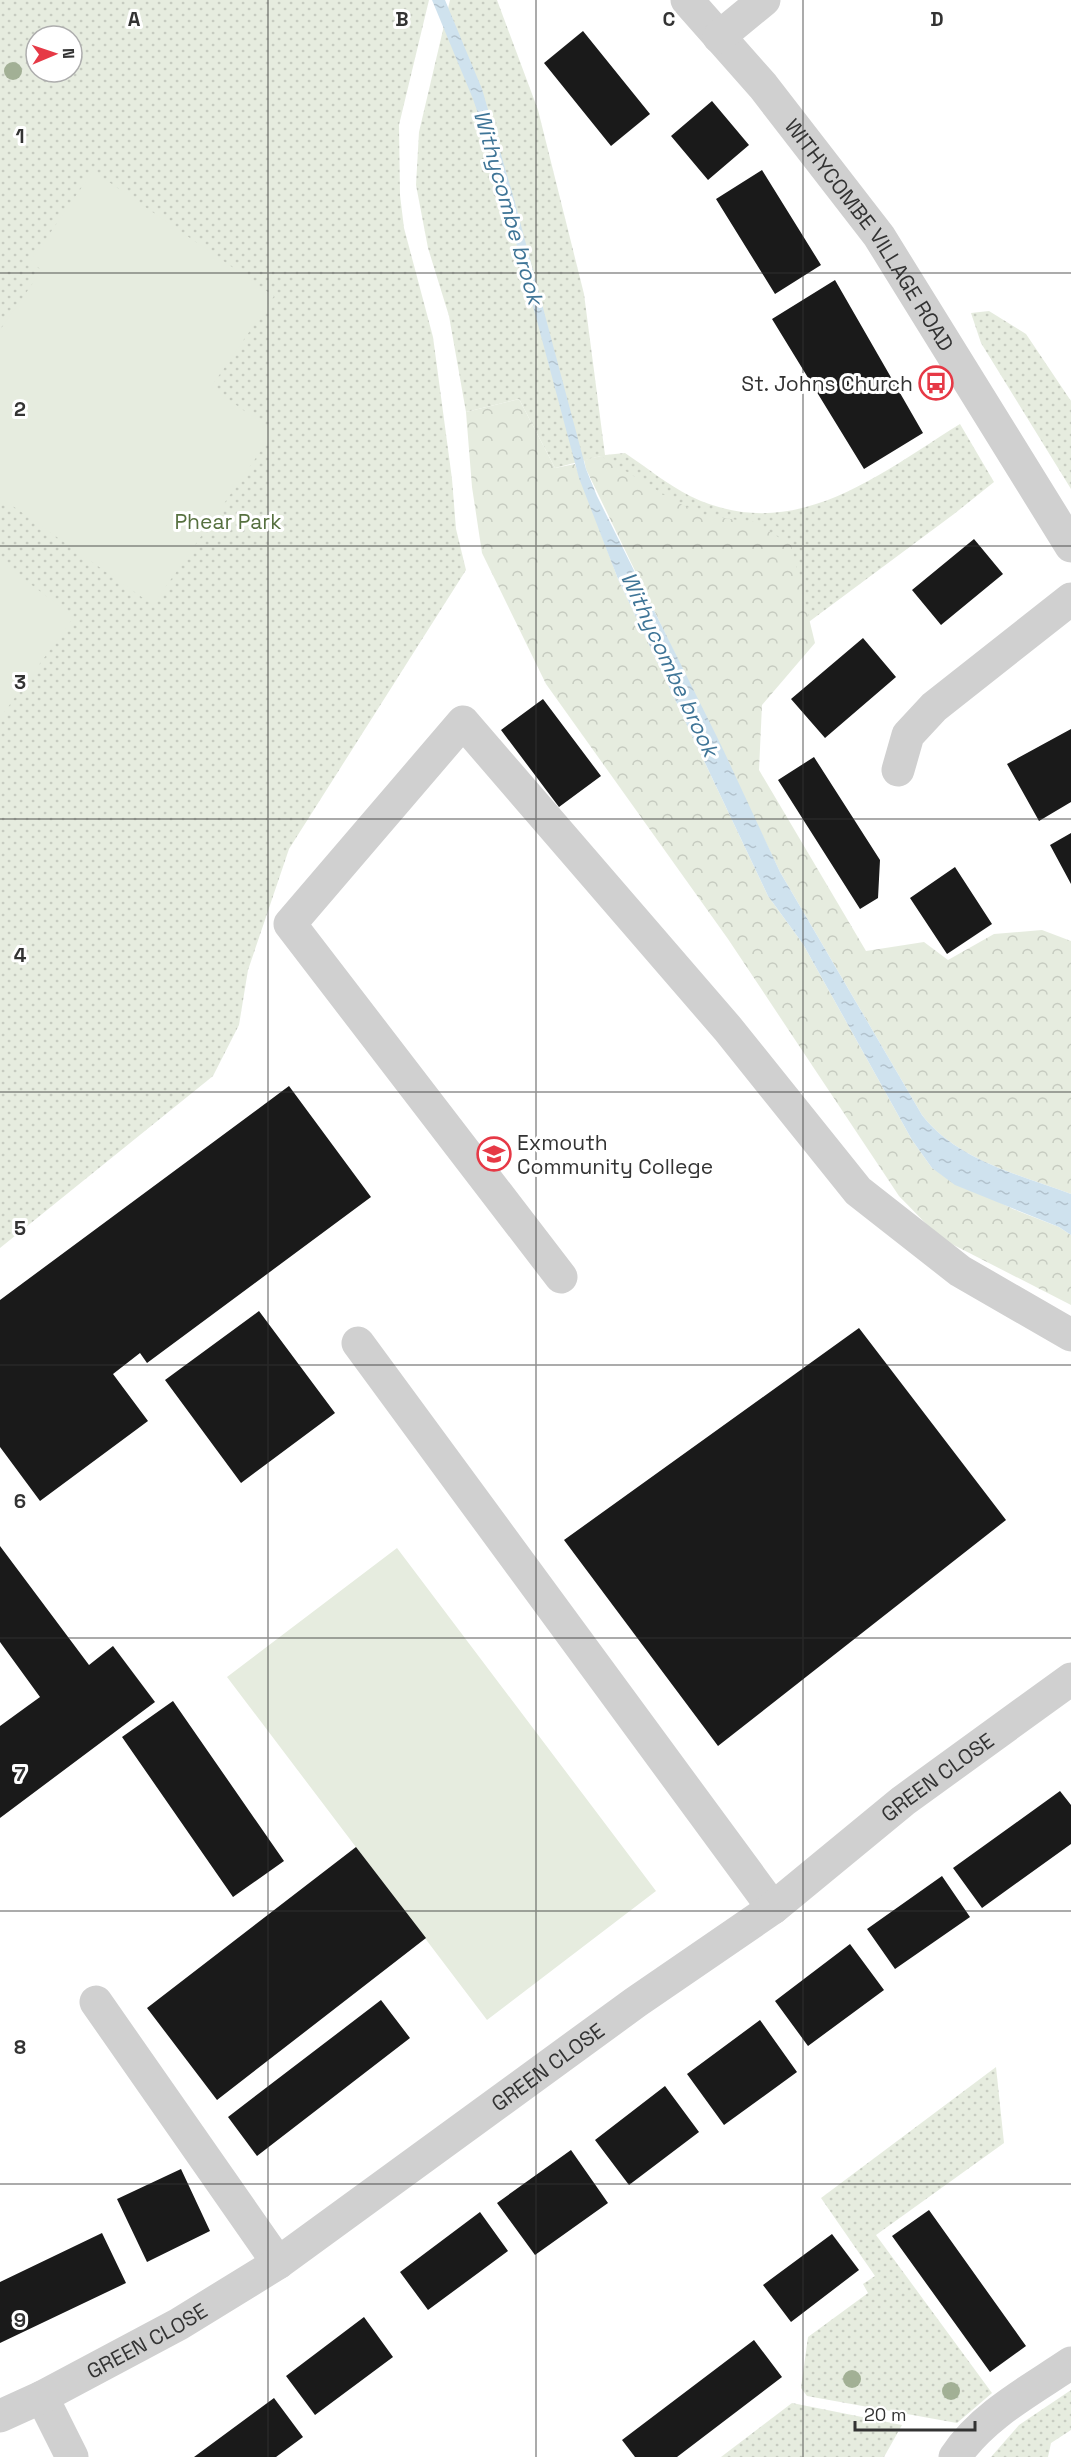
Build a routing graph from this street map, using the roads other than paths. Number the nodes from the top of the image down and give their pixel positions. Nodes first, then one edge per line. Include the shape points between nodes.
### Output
1 (687, 0) edge
2 (764, 0) edge
3 (719, 37) junction
4 (1071, 546) edge
5 (1071, 599) edge
6 (898, 770) dead end
7 (561, 1277) dead end
8 (1071, 1335) edge
9 (358, 1343) dead end
10 (1071, 1679) edge
11 (773, 1908) junction
12 (96, 2002) dead end
13 (278, 2263) junction
14 (1071, 2364) edge
15 (42, 2397) junction
16 (0, 2416) edge
17 (72, 2457) edge
18 (956, 2457) edge

1 - 3 street, WITHYCOMBE VILLAGE ROAD
2 - 3 street
3 - 4 street, WITHYCOMBE VILLAGE ROAD via 763,86 879,236
5 - 6 street via 934,707 908,735
7 - 8 street via 290,924 463,722 728,1029 858,1191 960,1272
9 - 11 street
10 - 11 street, GREEN CLOSE via 903,1801
11 - 13 street, GREEN CLOSE via 636,2002
12 - 13 street
13 - 15 street, GREEN CLOSE via 179,2324
14 - 18 street via 967,2439
15 - 16 street, GREEN CLOSE
15 - 17 street

